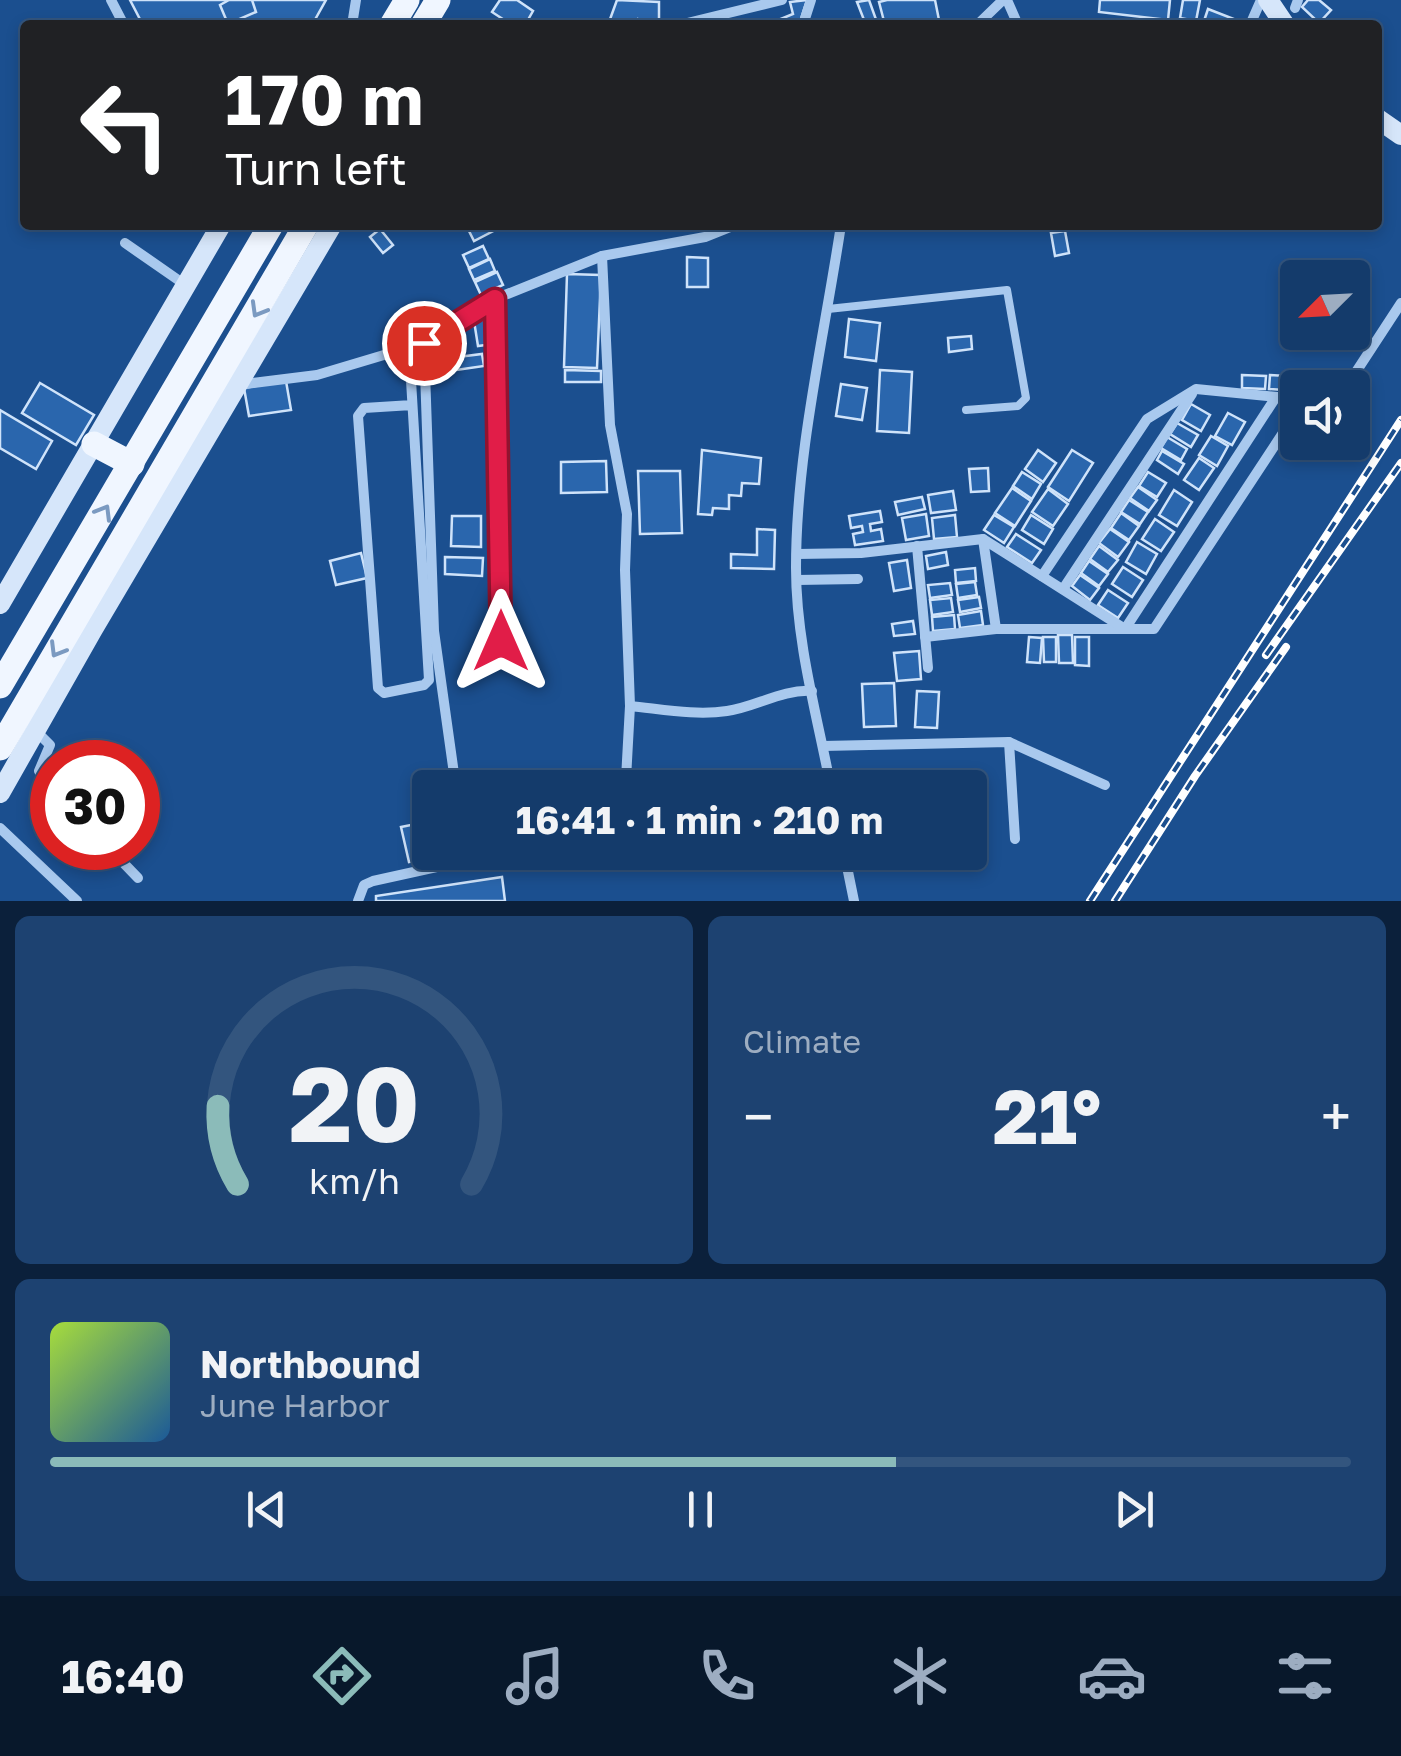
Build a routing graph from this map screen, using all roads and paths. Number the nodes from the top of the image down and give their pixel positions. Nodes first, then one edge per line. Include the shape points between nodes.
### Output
1 (779, 0) edge
2 (1005, 0) edge
3 (1264, 0) edge
4 (1293, 11) edge
5 (699, 20) edge
6 (983, 20) edge
7 (218, 230) edge
8 (269, 230) edge
9 (303, 230) edge
10 (329, 230) edge
11 (721, 230) edge
12 (840, 230) edge
13 (125, 243) dead end
14 (602, 256) junction
15 (184, 284) junction
16 (495, 299) junction
17 (1401, 303) edge
18 (828, 309) junction
19 (424, 343) junction
20 (409, 347) junction
21 (1357, 370) edge
22 (236, 385) junction
23 (1196, 389) junction
24 (1276, 397) junction
25 (1280, 398) edge
26 (412, 404) junction
27 (966, 410) dead end
28 (1280, 437) edge
29 (94, 444) junction
30 (132, 464) junction
31 (982, 538) junction
32 (917, 546) junction
33 (797, 554) junction
34 (1042, 576) junction
35 (858, 579) dead end
36 (796, 580) junction
37 (1063, 589) junction
38 (0, 604) edge
39 (1125, 628) junction
40 (996, 629) junction
41 (925, 637) junction
42 (501, 641) dead end
43 (928, 668) dead end
44 (0, 686) edge
45 (812, 691) junction
46 (630, 706) junction
47 (37, 732) junction
48 (45, 740) edge
49 (1008, 742) junction
50 (823, 746) junction
51 (9, 749) edge
52 (454, 770) edge
53 (626, 770) edge
54 (828, 770) edge
55 (1105, 785) dead end
56 (0, 793) edge
57 (0, 828) edge
58 (1015, 839) dead end
59 (130, 870) edge
60 (423, 870) edge
61 (848, 870) edge
62 (138, 878) dead end
63 (78, 901) edge
64 (358, 901) edge
65 (854, 901) edge

1 - 5 street
2 - 6 street
3 - 4 street
7 - 15 street
8 - 30 main road
9 -> 51 main road
10 - 22 street
11 - 14 street
12 - 18 street
13 - 15 street
14 - 16 street
14 - 46 street via 610,425 627,514
15 - 29 street
16 - 19 street
16 - 42 street
17 - 21 street
18 - 27 lane via 1007,290 1026,398 1018,406
18 - 33 street via 811,396
19 - 20 street
19 - 52 street via 433,612
20 - 22 street via 317,375
20 - 26 street
22 - 47 street
23 - 24 street
23 - 34 street via 1147,419
23 - 37 street
24 - 25 street
24 - 39 street
26 - 26 street via 429,680 384,693 378,688 358,416 364,408
28 - 39 street via 1154,628
29 - 30 main road
29 - 38 street
44 -> 30 main road
31 - 32 street
31 - 34 street
31 - 40 street
32 - 33 street
32 - 41 street
33 - 36 street
34 - 37 street
35 - 36 street
36 - 45 street
37 - 39 street
39 - 40 street
40 - 41 street
41 - 43 street
45 - 46 street via 794,690 722,712
45 - 50 street
46 - 53 street
47 - 48 street
47 - 51 street
49 - 50 street
49 - 55 street
49 - 58 street
50 - 54 street
51 - 56 street
57 - 63 street
59 - 62 street
60 - 64 street via 364,885
61 - 65 street

